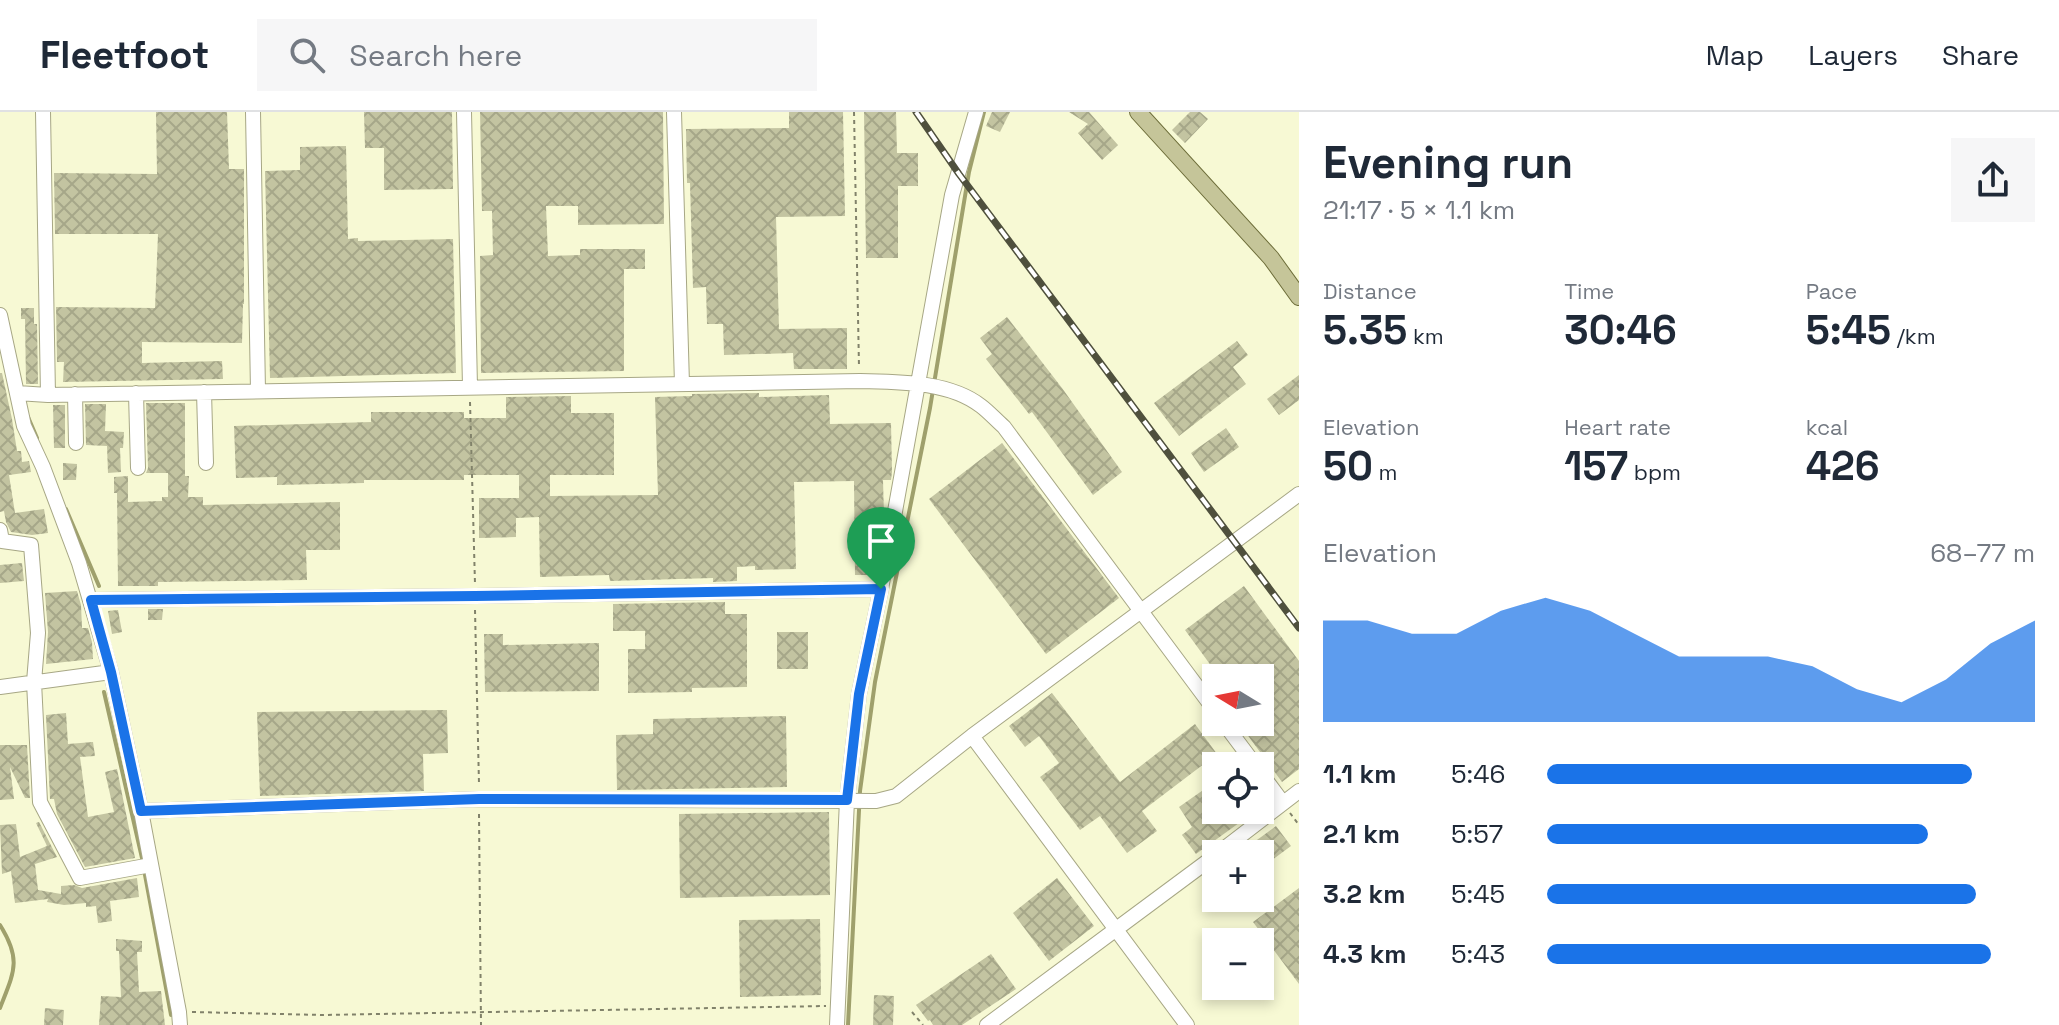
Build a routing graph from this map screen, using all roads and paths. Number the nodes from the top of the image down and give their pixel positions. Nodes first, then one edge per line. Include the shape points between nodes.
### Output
1 (43, 112) edge
2 (253, 112) edge
3 (464, 112) edge
4 (674, 112) edge
5 (854, 112) edge
6 (976, 112) edge
7 (1138, 112) edge
8 (1299, 297) edge
9 (0, 315) edge
10 (860, 381) junction
11 (682, 384) junction
12 (918, 384) junction
13 (470, 387) junction
14 (258, 391) junction
15 (204, 392) junction
16 (17, 393) junction
17 (136, 393) junction
18 (75, 394) junction
19 (48, 395) junction
20 (76, 443) dead end
21 (206, 463) dead end
22 (138, 468) dead end
23 (1299, 494) edge
24 (0, 530) edge
25 (881, 589) junction
26 (91, 600) junction
27 (1142, 611) junction
28 (111, 672) junction
29 (34, 682) junction
30 (0, 687) edge
31 (1202, 693) edge
32 (972, 736) junction
33 (1274, 791) edge
34 (1299, 791) edge
35 (479, 799) junction
36 (847, 800) junction
37 (1283, 803) junction
38 (141, 811) junction
39 (1234, 840) edge
40 (1202, 864) edge
41 (151, 865) junction
42 (1116, 928) junction
43 (838, 1005) junction
44 (912, 1012) dead end
45 (481, 1013) junction
46 (180, 1018) edge
47 (481, 1025) edge
48 (837, 1025) edge
49 (923, 1025) edge
50 (987, 1025) edge
51 (1187, 1025) edge

1 - 19 street
2 - 14 street
3 - 13 street
4 - 11 street
5 - 10 path
6 - 12 street via 952,195
7 - 8 main road via 1271,258
9 - 16 street
10 - 11 street
10 - 12 street
11 - 13 street
12 - 25 street
12 - 27 street via 979,404 1004,427
13 - 14 street
14 - 15 street
15 - 17 street
15 - 21 street
16 - 19 street
16 - 26 street via 24,426
17 - 18 street
17 - 22 street
18 - 19 street
18 - 20 street
23 - 27 street
24 - 29 street via 2,541 31,545 38,633
25 - 26 street
25 - 36 street via 859,694
26 - 28 street
27 - 31 street
27 - 32 street
28 - 29 street
28 - 38 street
29 - 30 street
29 - 41 street via 40,802 80,878
32 - 36 street via 896,796
32 - 42 street
33 - 37 street
34 - 37 street
35 - 36 street
35 - 38 street
35 - 45 path
36 - 43 street
37 - 39 street
38 - 41 street
40 - 42 street
41 - 46 street
42 - 50 street
42 - 51 street
43 - 45 path
43 - 48 street
44 - 49 path
45 - 46 path
45 - 47 path

